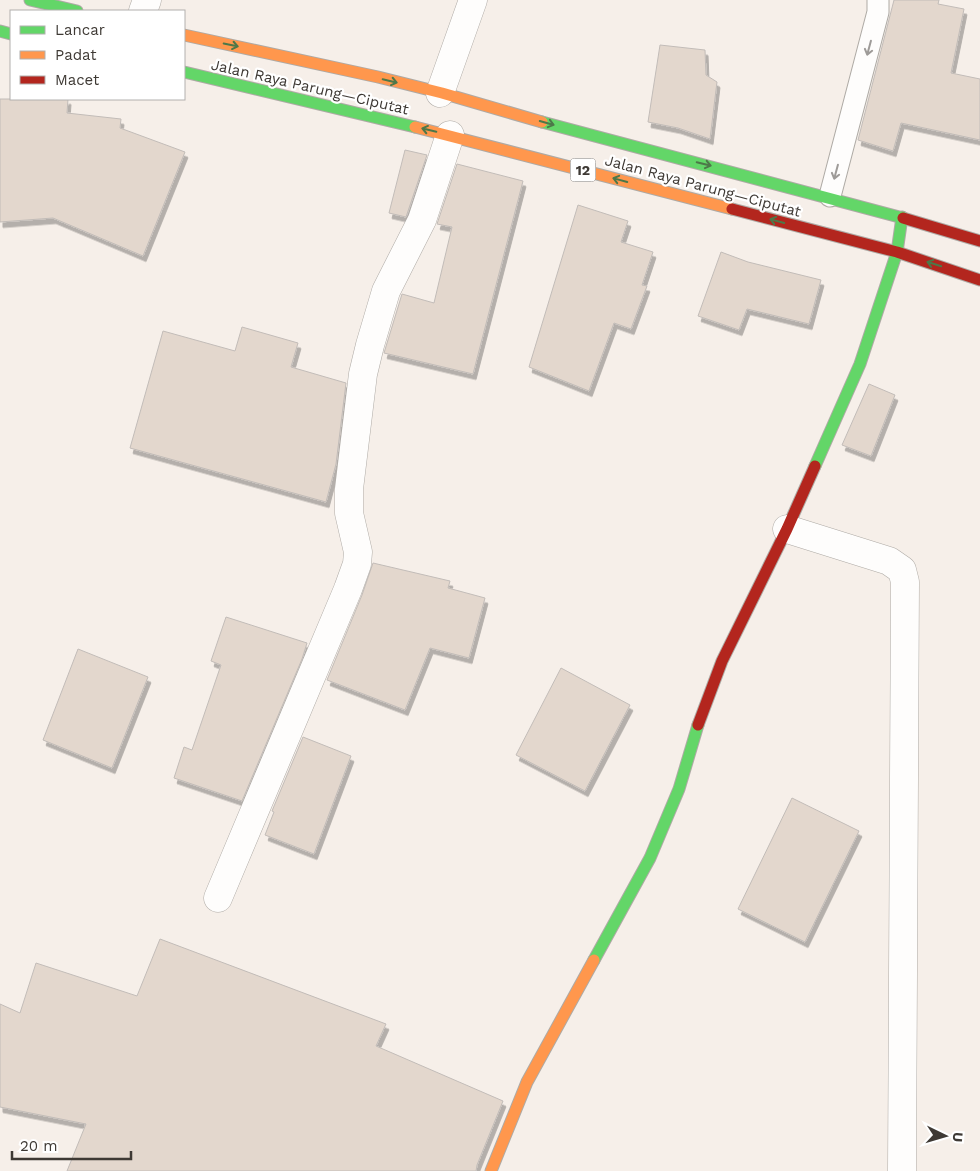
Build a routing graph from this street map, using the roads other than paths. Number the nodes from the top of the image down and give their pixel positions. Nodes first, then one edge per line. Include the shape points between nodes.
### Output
1 (30, 0) edge
2 (473, 0) edge
3 (878, 0) edge
4 (73, 10) edge
5 (185, 35) edge
6 (185, 72) edge
7 (440, 93) junction
8 (450, 135) junction
9 (830, 196) junction
10 (902, 217) junction
11 (980, 241) edge
12 (897, 252) junction
13 (980, 280) edge
14 (787, 528) junction
15 (218, 898) dead end
16 (492, 1171) edge
17 (902, 1171) edge

1 - 4 main road
2 - 7 street
3 -> 9 lane via 878,12
5 -> 7 main road, Jalan Raya Parung—Ciputat / 12
8 -> 6 main road, Jalan Raya Parung—Ciputat / 12
7 -> 9 main road, Jalan Raya Parung—Ciputat / 12 via 627,146
12 -> 8 main road, Jalan Raya Parung—Ciputat / 12
8 - 15 street via 422,220 386,291 363,374 348,513 358,552 357,564
9 - 10 main road, Jalan Raya Parung—Ciputat / 12
10 - 11 main road, Jalan Raya Parung—Ciputat / 12
10 - 12 main road
13 -> 12 main road, Jalan Raya Parung—Ciputat / 12
12 - 14 main road via 856,373
14 - 16 main road via 722,661 705,703 679,789 650,858 526,1082
14 - 17 street via 890,561 902,570 906,582

